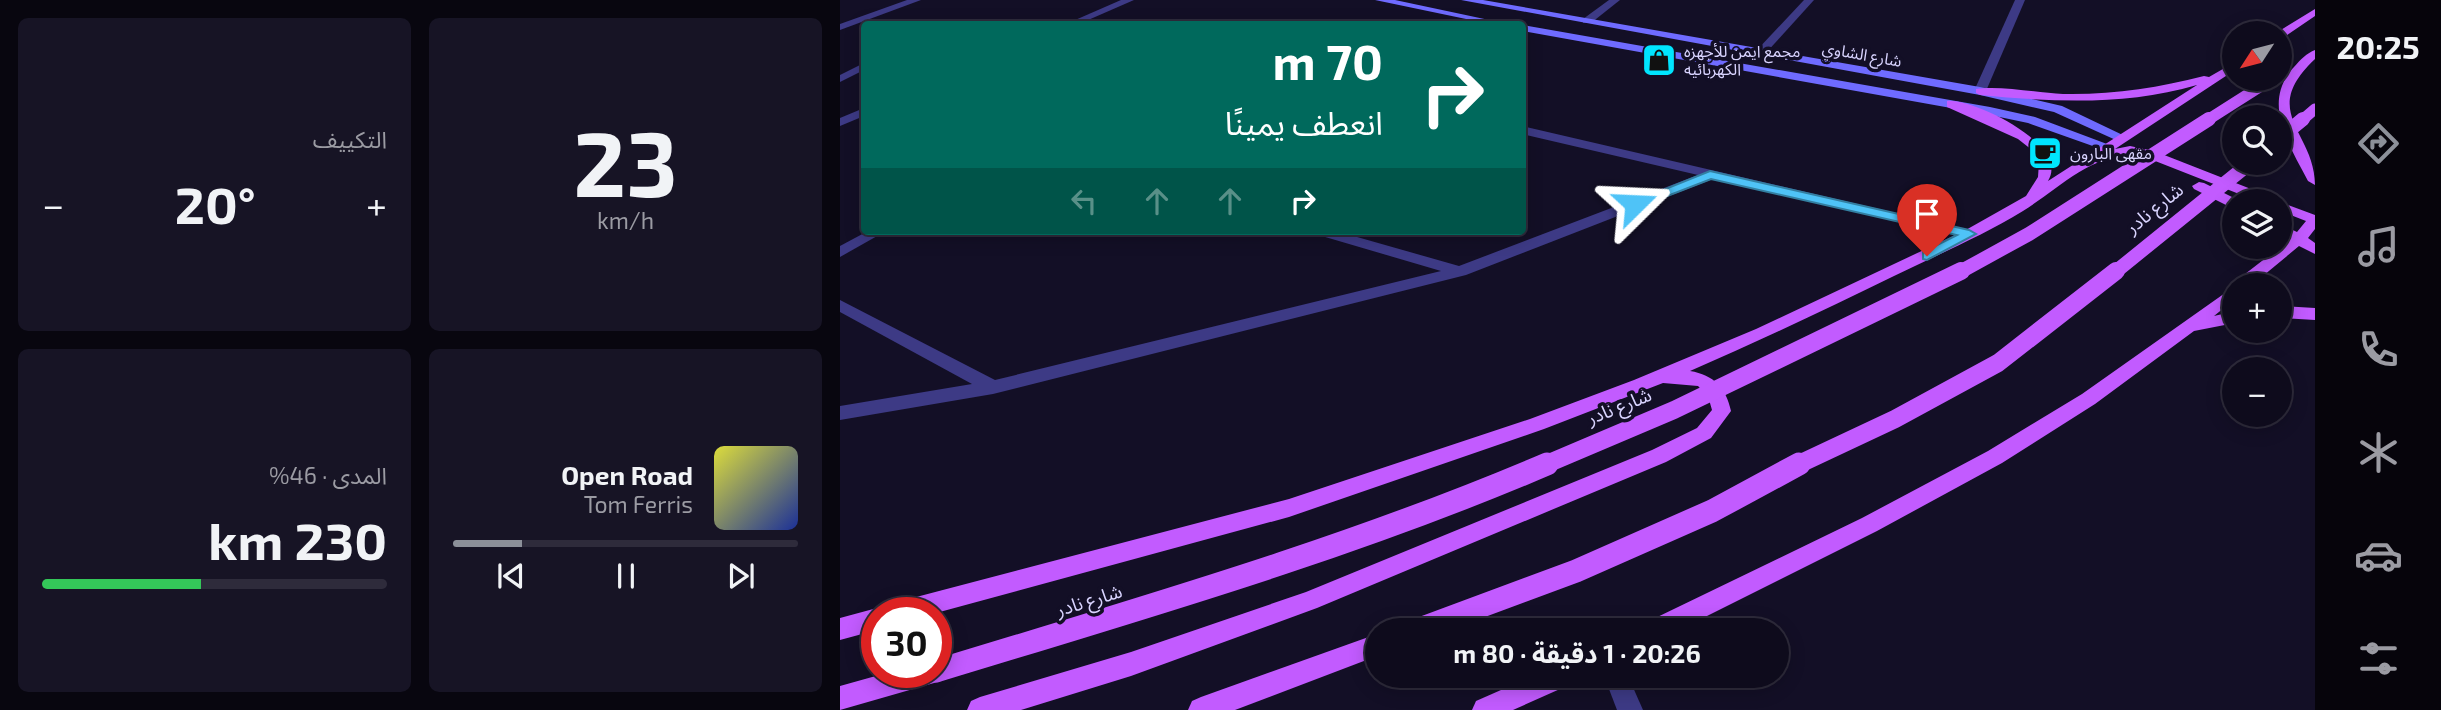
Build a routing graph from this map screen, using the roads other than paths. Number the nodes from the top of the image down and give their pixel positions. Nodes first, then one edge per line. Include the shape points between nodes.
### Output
1 (912, 0) edge
2 (1129, 0) edge
3 (1387, 0) edge
4 (1466, 0) edge
5 (1615, 0) edge
6 (1809, 0) edge
7 (2020, 0) edge
8 (1434, 5) edge
9 (2315, 12) edge
10 (864, 18) junction
11 (873, 21) edge
12 (1078, 21) edge
13 (1477, 21) edge
14 (1587, 21) junction
15 (840, 26) edge
16 (2292, 27) edge
17 (1526, 29) edge
18 (1761, 52) junction
19 (2315, 52) edge
20 (2292, 66) edge
21 (861, 68) edge
22 (2222, 71) edge
23 (2222, 74) edge
24 (840, 79) edge
25 (1980, 91) junction
26 (2253, 91) edge
27 (1951, 104) junction
28 (2315, 109) edge
29 (861, 113) edge
30 (840, 122) edge
31 (2292, 128) edge
32 (1526, 131) edge
33 (2117, 146) junction
34 (2174, 169) junction
35 (1710, 175) junction
36 (2235, 175) edge
37 (2315, 181) edge
38 (2233, 189) edge
39 (2222, 191) edge
40 (2222, 197) edge
41 (2017, 208) junction
42 (2292, 211) edge
43 (2315, 217) edge
44 (1969, 234) junction
45 (2292, 234) edge
46 (870, 235) edge
47 (1334, 235) edge
48 (2300, 238) junction
49 (2315, 249) edge
50 (840, 251) edge
51 (1460, 271) junction
52 (2257, 273) edge
53 (2222, 301) edge
54 (840, 306) edge
55 (2292, 313) edge
56 (2315, 314) edge
57 (2222, 320) edge
58 (2167, 345) junction
59 (1640, 385) junction
60 (993, 387) junction
61 (840, 413) edge
62 (952, 598) edge
63 (1449, 618) edge
64 (1679, 618) edge
65 (861, 623) edge
66 (840, 629) edge
67 (1365, 649) edge
68 (952, 666) edge
69 (877, 688) edge
70 (1534, 688) edge
71 (1621, 688) edge
72 (840, 699) edge
73 (980, 710) edge
74 (1201, 710) edge
75 (1485, 710) edge
76 (1630, 710) edge

1 - 10 street
2 - 12 street
3 - 8 street
4 - 14 street, شارع الشاوي
5 - 14 street
6 - 18 street
7 - 25 street
8 - 13 street
9 - 16 main road
10 - 11 street
10 - 15 street
14 - 18 street, شارع الشاوي
17 - 27 street, شارع الشاوي
18 - 25 street, شارع الشاوي
19 - 20 main road
19 - 37 main road via 2287,86 2285,106 2291,131
21 - 24 lane
22 - 25 main road via 2176,87 2106,96 2058,98
23 - 33 main road
25 - 33 street, شارع الشاوي via 2058,109
26 - 68 main road, شارع نادر, bridge via 2040,227 1946,280 1674,410 1479,493 1258,573
27 - 33 street, شارع الشاوي via 2031,120
27 - 41 main road via 2034,143 2046,173 2040,187
28 - 31 main road, bridge
29 - 30 street
32 - 35 street
33 - 34 main road
33 - 41 main road
34 - 38 main road
34 - 39 main road
34 - 40 main road
35 - 44 street
35 - 51 street
36 - 63 main road, شارع نادر, bridge via 1998,363 1712,511 1576,571
41 - 44 main road
42 - 43 main road
43 - 48 main road
44 - 59 main road via 1762,333
45 - 48 main road
46 - 50 street
47 - 51 street
48 - 49 main road
48 - 52 main road
51 - 60 street
53 - 58 main road
54 - 60 street
55 - 56 main road
57 - 58 main road via 2192,327
58 - 64 main road via 1995,457
59 - 62 main road via 1289,508
59 - 73 main road via 1696,376 1713,387 1722,411 1704,433 1659,456 1310,601 1131,664
60 - 61 street
65 - 66 main road
67 - 74 main road
69 - 72 main road, شارع نادر
70 - 75 main road
71 - 76 street

